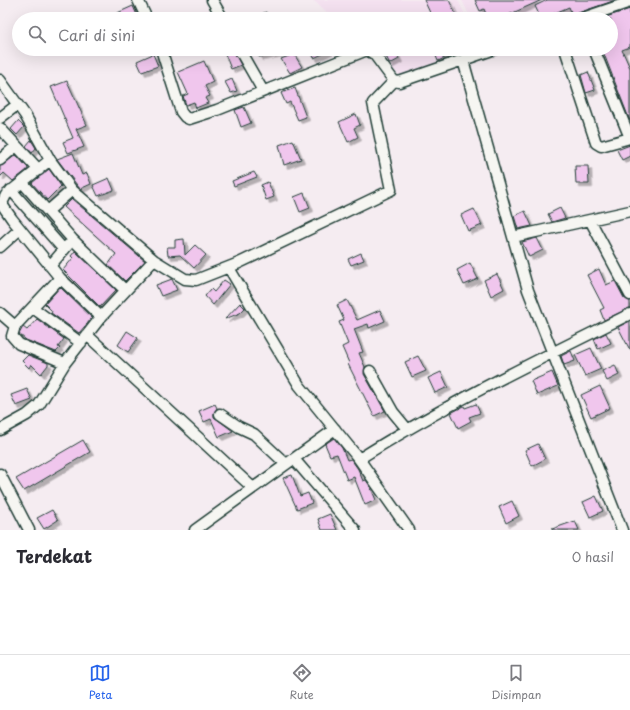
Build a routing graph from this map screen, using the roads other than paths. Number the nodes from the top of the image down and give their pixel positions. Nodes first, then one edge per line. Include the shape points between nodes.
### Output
1 (138, 0) edge
2 (212, 0) edge
3 (630, 2) edge
4 (144, 12) edge
5 (219, 12) edge
6 (601, 12) edge
7 (163, 56) edge
8 (243, 56) edge
9 (352, 56) edge
10 (376, 56) edge
11 (475, 56) edge
12 (567, 56) edge
13 (597, 56) edge
14 (464, 60) junction
15 (0, 80) edge
16 (394, 80) junction
17 (263, 91) junction
18 (17, 105) junction
19 (0, 118) edge
20 (0, 128) edge
21 (630, 138) edge
22 (16, 146) junction
23 (0, 160) edge
24 (50, 160) junction
25 (39, 170) junction
26 (22, 182) junction
27 (72, 190) junction
28 (6, 191) edge
29 (48, 212) junction
30 (624, 213) edge
31 (590, 220) junction
32 (20, 229) junction
33 (513, 238) junction
34 (73, 240) junction
35 (0, 247) edge
36 (64, 250) junction
37 (154, 260) junction
38 (50, 266) junction
39 (229, 268) junction
40 (60, 278) junction
41 (125, 290) junction
42 (630, 295) edge
43 (32, 308) junction
44 (0, 313) edge
45 (630, 314) edge
46 (101, 317) junction
47 (15, 326) junction
48 (84, 339) junction
49 (553, 352) junction
50 (65, 362) junction
51 (370, 371) dead end
52 (220, 414) dead end
53 (335, 429) junction
54 (0, 430) edge
55 (407, 430) junction
56 (359, 459) junction
57 (290, 462) junction
58 (0, 474) edge
59 (253, 488) junction
60 (29, 530) edge
61 (195, 530) edge
62 (355, 530) edge
63 (409, 530) edge
64 (622, 530) edge

1 - 4 street
2 - 5 street
3 - 6 street
7 - 17 street via 181,112 187,118 217,110
8 - 17 street
9 - 17 street
10 - 16 street
11 - 14 street
12 - 21 street via 596,143 601,146
13 - 21 street
14 - 16 street via 399,82
14 - 33 street
15 - 18 street
16 - 39 street via 373,103 391,190
18 - 19 street
18 - 24 street
20 - 22 street
22 - 23 street
22 - 25 street
24 - 25 street
24 - 27 street
25 - 26 street
26 - 28 street
26 - 29 street
27 - 29 street
27 - 37 street
28 - 32 street via 3,206
28 - 36 street
29 - 34 street
30 - 31 street
31 - 33 street
31 - 42 street
32 - 35 street
32 - 38 street
33 - 49 street via 528,290
34 - 36 street
34 - 41 street
36 - 38 street
37 - 39 street via 175,275 191,280
37 - 41 street
38 - 40 street
39 - 53 street via 299,385
40 - 43 street
40 - 46 street
41 - 46 street
43 - 47 street
43 - 48 street
44 - 47 street
45 - 49 street
46 - 48 street
47 - 50 street via 12,336 15,342
48 - 50 street
48 - 59 street
49 - 55 street
49 - 64 street
50 - 54 street via 33,410
51 - 55 street via 393,412
52 - 57 street via 254,434
53 - 56 street
53 - 57 street
55 - 56 street
56 - 63 street
57 - 59 street
57 - 62 street
58 - 60 street
59 - 61 street

